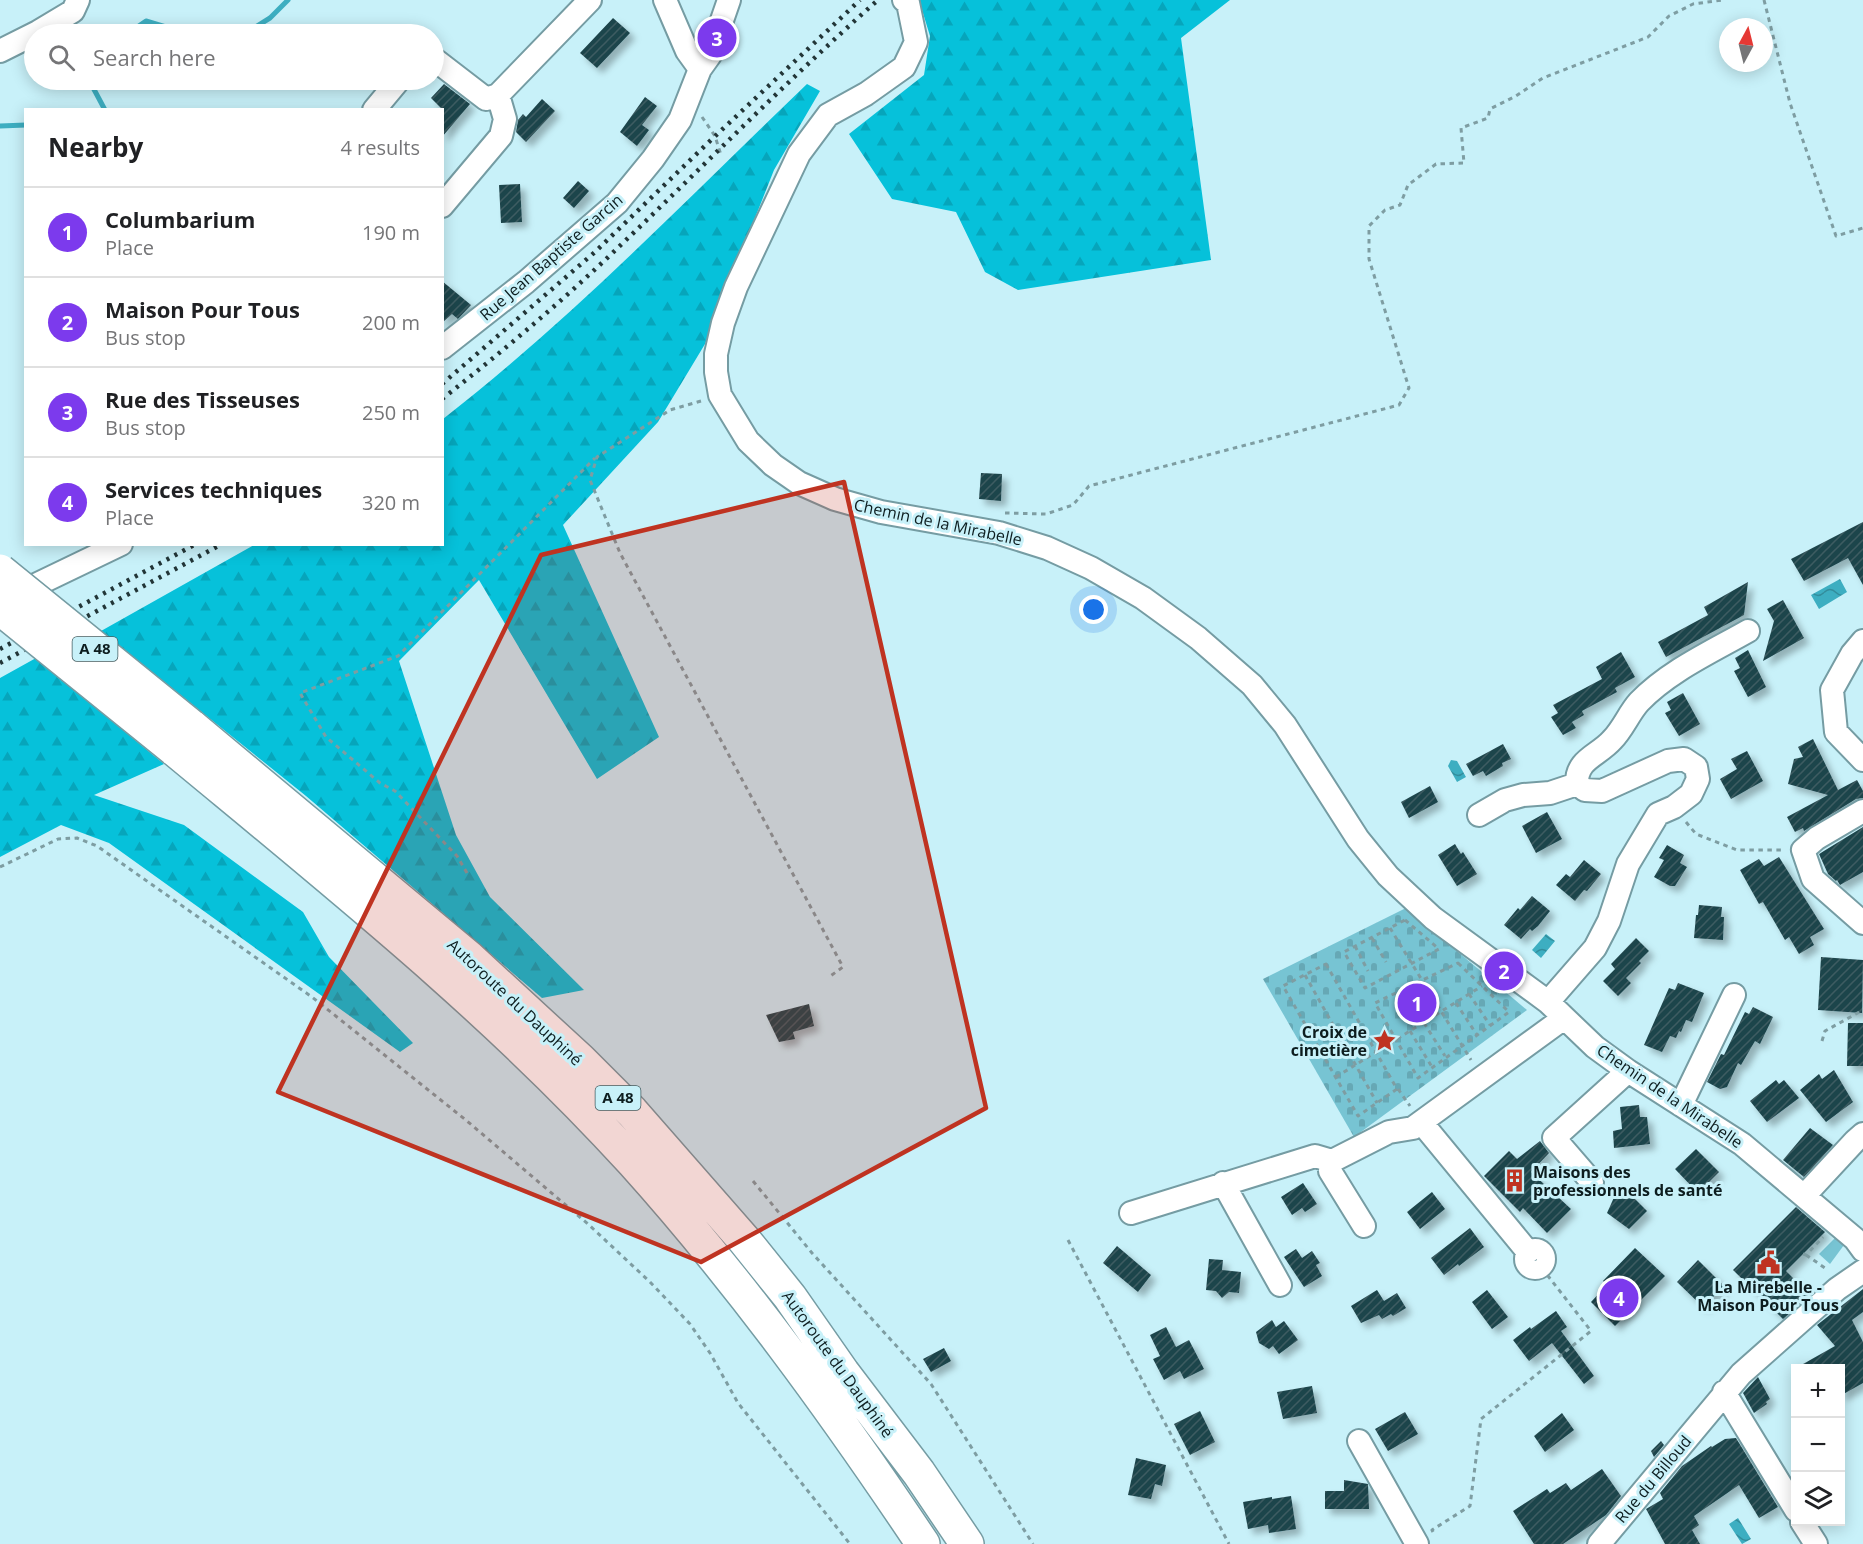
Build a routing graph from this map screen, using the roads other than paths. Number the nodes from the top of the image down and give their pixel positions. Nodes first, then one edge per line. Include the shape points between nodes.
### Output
1 (78, 0) edge
2 (567, 0) edge
3 (590, 0) edge
4 (665, 0) edge
5 (729, 0) edge
6 (904, 0) edge
7 (568, 23) junction
8 (51, 24) edge
9 (24, 39) edge
10 (0, 51) edge
11 (444, 66) edge
12 (700, 69) junction
13 (391, 90) edge
14 (498, 95) junction
15 (376, 108) edge
16 (444, 204) edge
17 (444, 346) edge
18 (118, 546) edge
19 (0, 571) edge
20 (0, 603) edge
21 (0, 608) edge
22 (1748, 631) dead end
23 (1863, 641) edge
24 (182, 738) junction
25 (1863, 760) edge
26 (1577, 784) junction
27 (1863, 811) edge
28 (1479, 815) dead end
29 (1863, 923) edge
30 (1734, 995) dead end
31 (1548, 1002) junction
32 (1564, 1018) junction
33 (1628, 1071) junction
34 (1681, 1105) junction
35 (1421, 1122) junction
36 (1863, 1134) edge
37 (1332, 1161) junction
38 (1592, 1182) dead end
39 (1223, 1183) junction
40 (1804, 1196) junction
41 (1131, 1213) dead end
42 (1364, 1226) dead end
43 (1863, 1250) edge
44 (1534, 1259) road end
45 (1863, 1271) edge
46 (1280, 1285) dead end
47 (1724, 1392) junction
48 (1359, 1442) dead end
49 (1791, 1502) edge
50 (1805, 1526) edge
51 (1427, 1540) edge
52 (923, 1544) edge
53 (967, 1544) edge
54 (1599, 1544) edge
55 (1816, 1544) edge

1 - 8 street via 73,10
2 - 7 street
3 - 7 street
4 - 12 street via 687,51
5 - 12 street, Rue Jean Baptiste Garcin via 710,55
6 - 31 street, Chemin de la Mirabelle via 908,3 916,42 904,67 828,116 799,154 723,323 716,354 720,395 748,441 773,465 835,500 999,533 1047,548 1143,598 1198,638 1252,685 1285,725 1358,839 1388,876 1433,918
7 - 14 street
9 - 10 street
11 - 14 street via 486,99
12 - 17 street, Rue Jean Baptiste Garcin via 680,120 617,203
13 - 15 street
14 - 16 street via 505,119 501,136
18 - 20 street
19 - 24 highway, Autoroute du Dauphiné / A 48, bridge
21 - 24 highway, Autoroute du Dauphiné / A 48, bridge
22 - 26 street via 1676,672 1653,690 1614,738 1582,763
23 - 25 street via 1832,690 1836,732
24 - 52 highway, Autoroute du Dauphiné / A 48 via 510,1037 631,1161 742,1292 812,1384
24 - 53 highway, Autoroute du Dauphiné / A 48 via 468,957 632,1112 790,1297
26 - 28 street via 1505,800
26 - 31 street via 1585,790 1602,791 1668,761 1684,759 1696,767 1698,779 1691,794 1658,814 1628,864 1609,921 1595,948
27 - 29 street via 1803,850 1813,879
30 - 34 street
31 - 32 street, Chemin de la Mirabelle
32 - 33 street, Chemin de la Mirabelle
32 - 35 street
33 - 34 street, Chemin de la Mirabelle
33 - 38 street via 1554,1138
34 - 40 street, Chemin de la Mirabelle via 1742,1144
35 - 37 street via 1413,1128 1389,1132
35 - 44 street
36 - 40 street
37 - 39 street via 1315,1156
37 - 42 street via 1330,1171
39 - 41 street
39 - 46 street
40 - 43 street, Chemin de la Mirabelle
45 - 47 street via 1829,1296
47 - 49 street
47 - 54 street, Rue du Billoud
48 - 51 street
50 - 55 street

